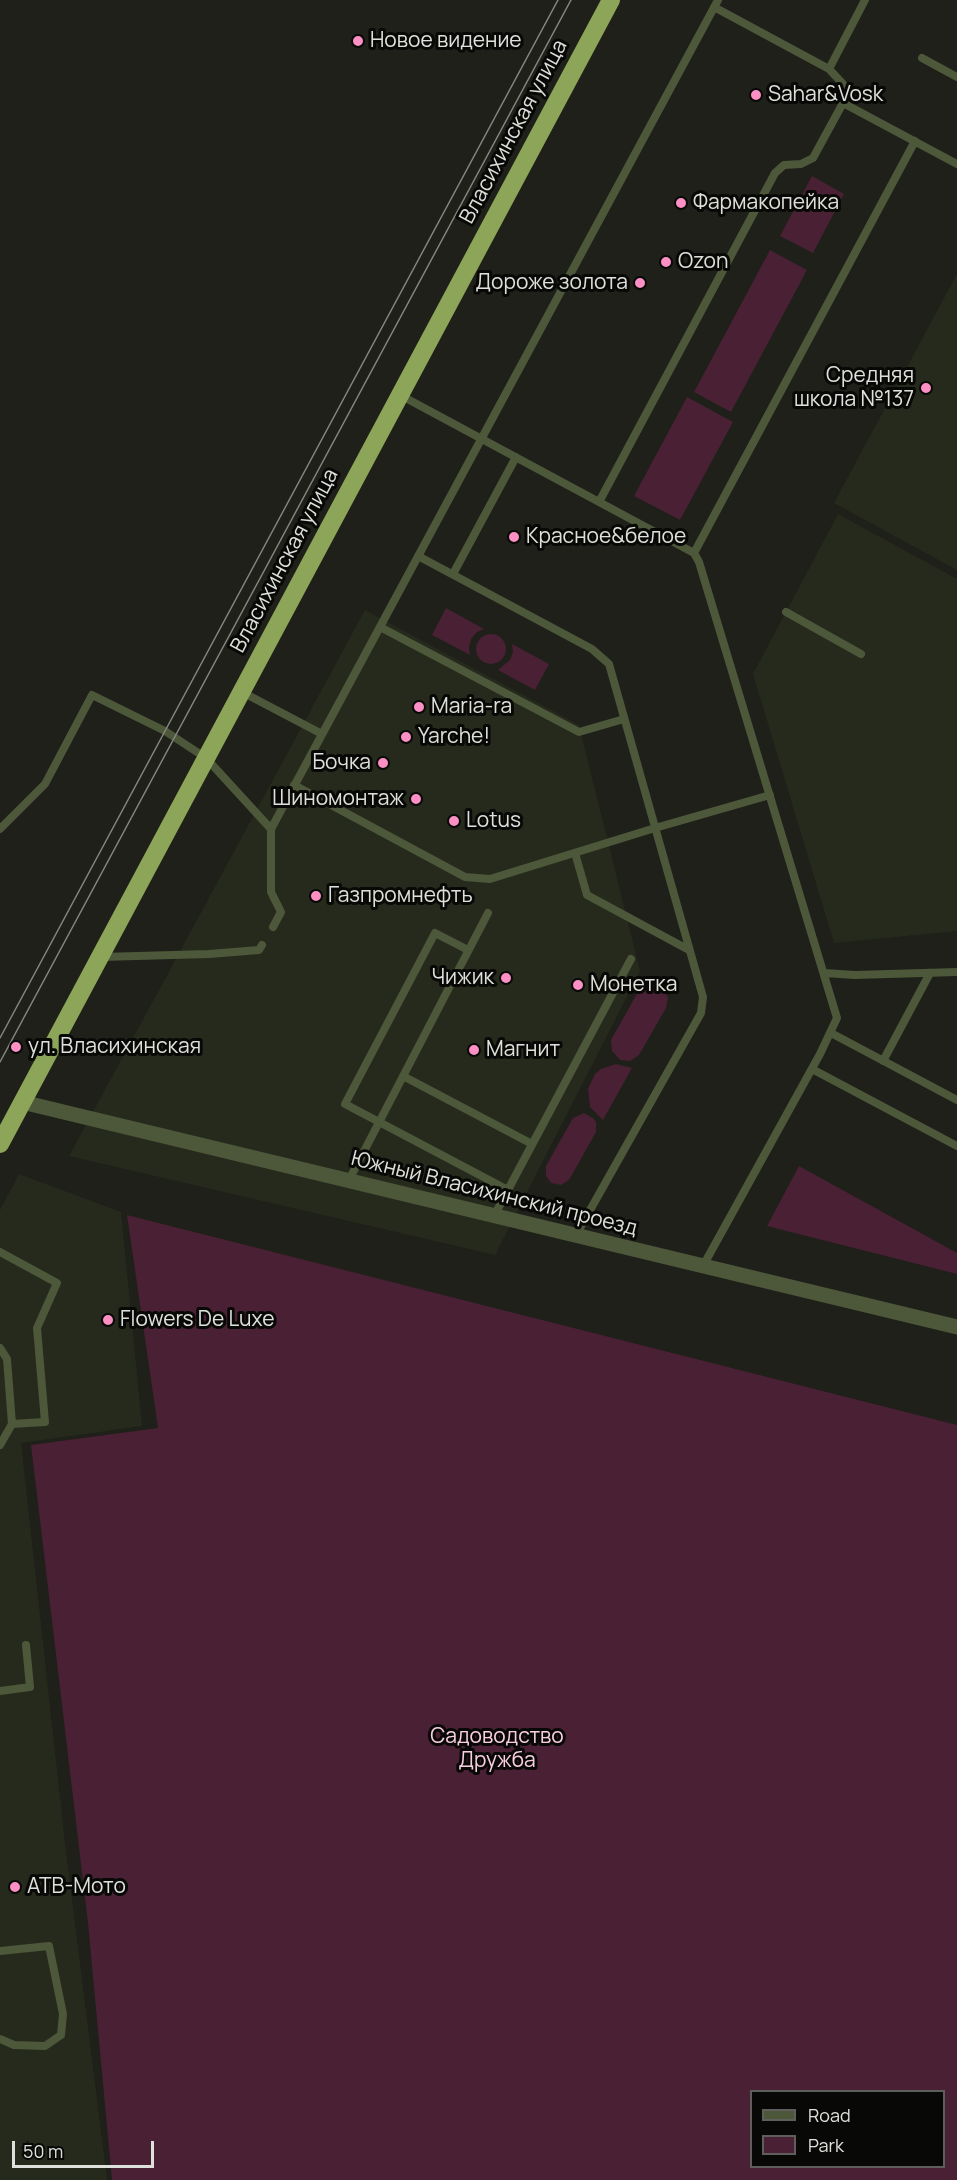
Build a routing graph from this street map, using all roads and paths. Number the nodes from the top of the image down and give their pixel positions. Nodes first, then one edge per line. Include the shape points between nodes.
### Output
1 (610, 0) edge
2 (865, 0) edge
3 (716, 3) edge
4 (922, 58) dead end
5 (829, 69) junction
6 (957, 77) edge
7 (843, 103) junction
8 (915, 141) junction
9 (957, 164) edge
10 (399, 395) junction
11 (481, 439) junction
12 (516, 458) junction
13 (599, 502) junction
14 (694, 553) junction
15 (418, 556) junction
16 (453, 574) junction
17 (786, 612) dead end
18 (380, 627) junction
19 (861, 654) dead end
20 (242, 692) junction
21 (624, 719) junction
22 (322, 734) junction
23 (206, 758) junction
24 (294, 785) junction
25 (770, 795) junction
26 (655, 828) junction
27 (0, 829) edge
28 (271, 829) junction
29 (575, 853) junction
30 (488, 913) dead end
31 (273, 927) dead end
32 (262, 945) dead end
33 (689, 950) junction
34 (468, 951) junction
35 (99, 957) junction
36 (631, 959) dead end
37 (957, 972) edge
38 (824, 973) junction
39 (930, 973) junction
40 (831, 1033) junction
41 (883, 1061) junction
42 (812, 1069) junction
43 (403, 1076) junction
44 (957, 1100) edge
45 (22, 1102) junction
46 (380, 1122) junction
47 (0, 1144) edge
48 (532, 1144) junction
49 (957, 1146) edge
50 (348, 1180) junction
51 (508, 1190) junction
52 (494, 1216) junction
53 (576, 1235) junction
54 (0, 1252) edge
55 (704, 1266) junction
56 (957, 1327) edge
57 (0, 1348) edge
58 (12, 1424) junction
59 (0, 1445) edge
60 (26, 1645) dead end
61 (0, 1690) edge
62 (0, 1951) edge
63 (0, 2039) edge

1 - 10 highway, Власихинская улица
2 - 5 lane
3 - 5 lane
3 - 11 lane
4 - 6 lane
5 - 7 lane via 843,84
7 - 8 lane
7 - 13 lane via 813,158 801,164 784,165 775,173
8 - 9 lane
8 - 14 lane
10 - 11 lane
10 - 20 highway, Власихинская улица
11 - 12 lane
11 - 15 lane
12 - 13 lane
12 - 16 lane
13 - 14 lane
14 - 25 lane
15 - 16 lane
15 - 18 lane
16 - 21 lane via 592,649 609,664
17 - 19 lane
18 - 21 lane via 579,732
18 - 22 lane
20 - 22 lane
20 - 23 highway, Власихинская улица
21 - 26 lane
22 - 24 lane
23 - 27 lane via 165,731 92,695 45,784
23 - 28 lane
23 - 35 highway, Власихинская улица
24 - 28 lane
24 - 29 lane via 465,877 490,879
25 - 26 lane
25 - 38 lane
26 - 29 lane
26 - 33 lane
28 - 31 lane via 271,892 281,912
29 - 33 lane via 587,895
30 - 34 lane
32 - 35 lane via 259,950 209,954
33 - 53 lane via 703,997 700,1013
34 - 43 lane
34 - 46 lane via 435,933 345,1104
35 - 45 highway, Власихинская улица
36 - 48 lane
37 - 39 lane
38 - 39 lane
38 - 40 lane via 837,1018
39 - 41 lane
40 - 41 lane
40 - 42 lane
41 - 44 lane
42 - 49 lane
42 - 55 lane
43 - 46 lane
43 - 48 lane
45 - 47 highway, Власихинская улица
45 - 50 street, Южный Власихинский проезд
46 - 50 lane
46 - 51 lane
48 - 51 lane
50 - 52 street, Южный Власихинский проезд
51 - 52 lane
52 - 53 street, Южный Власихинский проезд
53 - 55 street, Южный Власихинский проезд
54 - 58 lane via 57,1283 37,1329 45,1422
55 - 56 street, Южный Власихинский проезд
57 - 58 lane via 7,1359
58 - 59 lane
60 - 61 lane via 30,1687
62 - 63 lane via 49,1946 63,2014 61,2035 45,2046 14,2045

